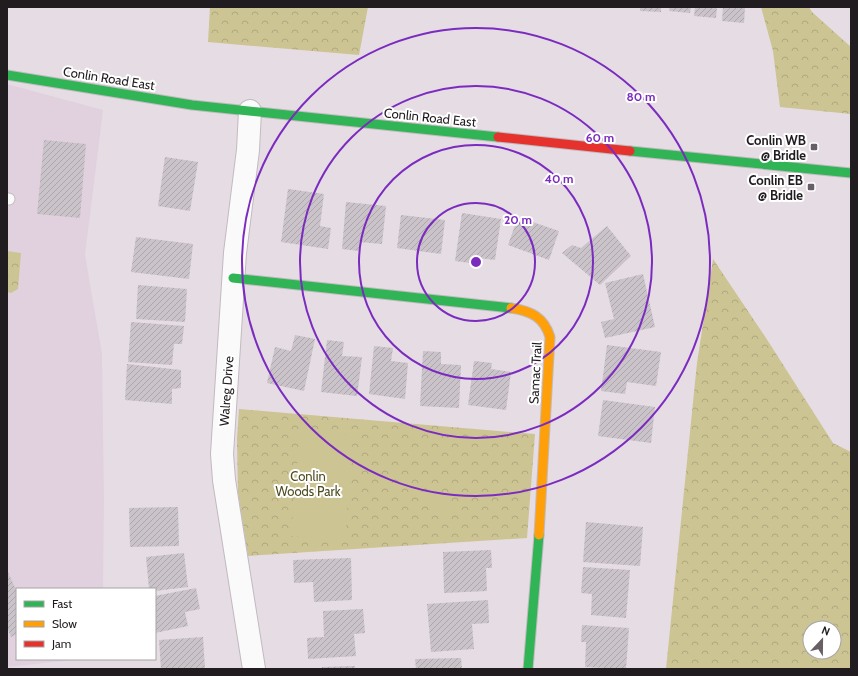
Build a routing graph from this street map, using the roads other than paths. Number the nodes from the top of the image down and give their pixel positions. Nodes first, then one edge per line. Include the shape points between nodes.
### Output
1 (7, 75) edge
2 (250, 111) junction
3 (851, 173) edge
4 (233, 278) junction
5 (254, 669) edge
6 (528, 669) edge

1 - 2 street, Conlin Road East via 192,105
2 - 3 street, Conlin Road East
2 - 4 street, Walreg Drive
4 - 5 street, Walreg Drive via 222,454
4 - 6 street, Samac Trail via 516,309 528,312 547,327 550,337

